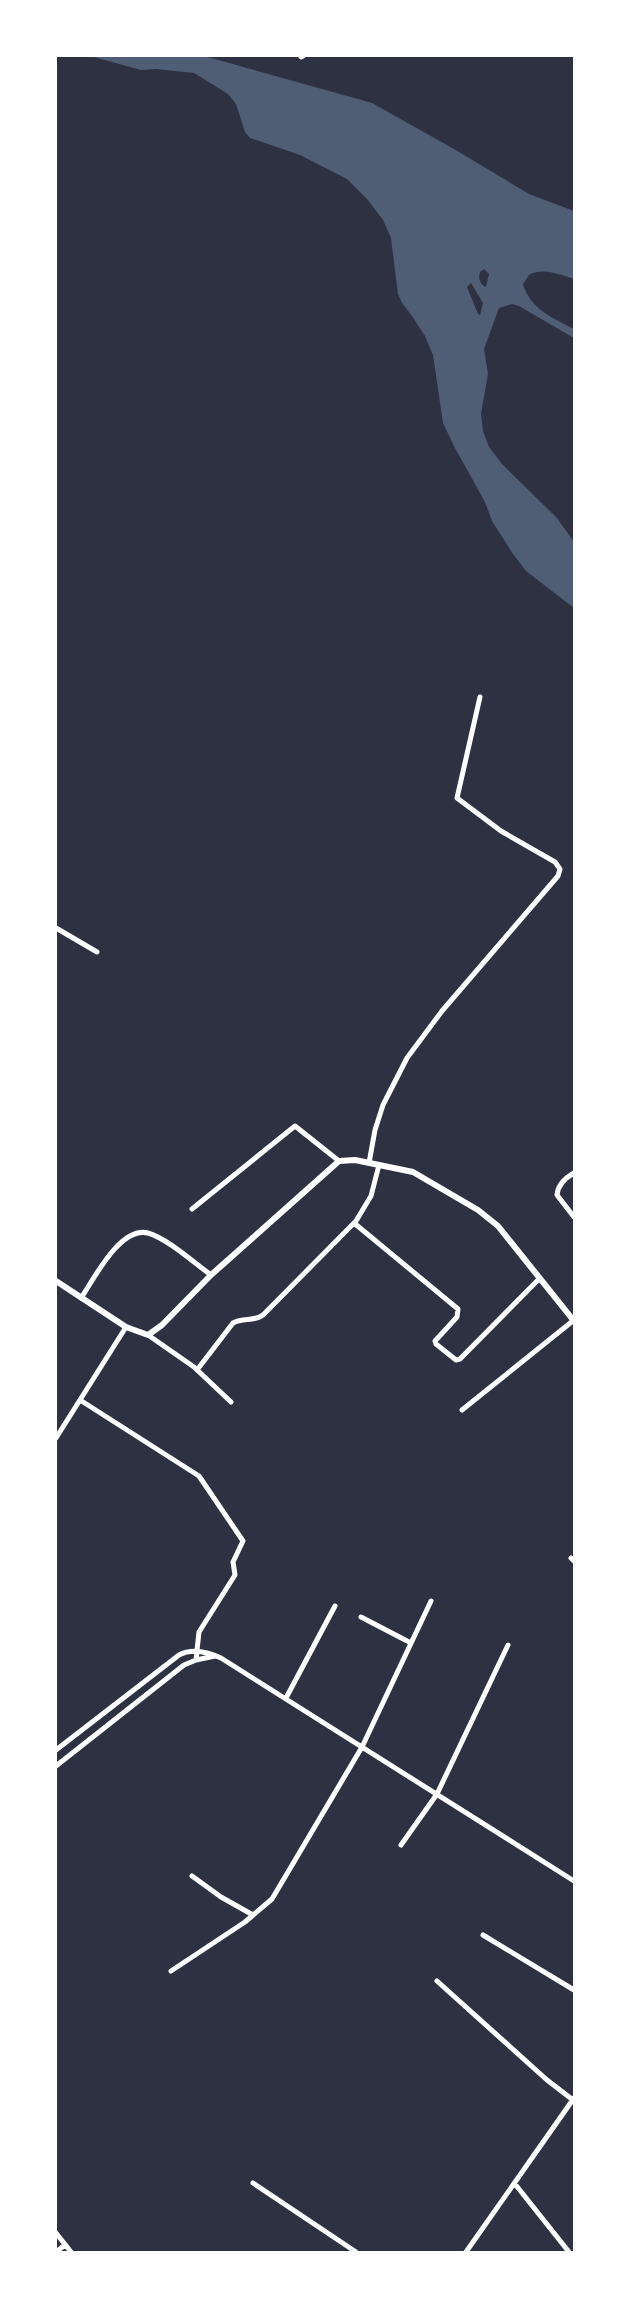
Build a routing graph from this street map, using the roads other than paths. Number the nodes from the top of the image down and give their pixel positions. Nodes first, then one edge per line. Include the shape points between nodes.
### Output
1 (480, 697) dead end
2 (56, 928) edge
3 (97, 952) dead end
4 (339, 1161) junction
5 (369, 1163) junction
6 (379, 1165) junction
7 (574, 1173) edge
8 (192, 1209) dead end
9 (574, 1217) edge
10 (354, 1223) junction
11 (210, 1275) junction
12 (540, 1278) junction
13 (56, 1281) edge
14 (81, 1298) junction
15 (574, 1321) edge
16 (126, 1327) junction
17 (148, 1335) junction
18 (197, 1370) junction
19 (80, 1400) junction
20 (231, 1402) dead end
21 (462, 1410) dead end
22 (56, 1438) edge
23 (431, 1601) dead end
24 (335, 1606) dead end
25 (361, 1617) dead end
26 (411, 1643) junction
27 (508, 1645) dead end
28 (196, 1651) junction
29 (217, 1656) junction
30 (196, 1660) junction
31 (286, 1698) junction
32 (362, 1747) junction
33 (56, 1750) edge
34 (56, 1766) edge
35 (436, 1794) junction
36 (402, 1845) dead end
37 (192, 1876) dead end
38 (574, 1881) edge
39 (253, 1915) junction
40 (483, 1935) dead end
41 (171, 1971) dead end
42 (437, 1981) dead end
43 (574, 1990) edge
44 (574, 2099) edge
45 (253, 2183) dead end
46 (515, 2184) junction
47 (56, 2233) edge
48 (65, 2245) junction
49 (56, 2253) edge
50 (71, 2253) edge
51 (356, 2253) edge
52 (466, 2253) edge
53 (569, 2253) edge

1 - 5 street via 457,798 560,869 407,1058 383,1105
2 - 3 street
4 - 5 street
4 - 8 street via 295,1126
4 - 11 street
5 - 6 street
6 - 10 street via 371,1196
6 - 12 street via 413,1172 478,1210 498,1226
7 - 9 street via 559,1186 556,1195
10 - 12 street via 458,1309 458,1317 435,1341 456,1360
10 - 18 street via 263,1315 233,1323
11 - 14 street via 159,1238 136,1233 119,1243
11 - 17 street
12 - 15 street
13 - 14 street
14 - 16 street
15 - 21 street
16 - 17 street
16 - 19 street
17 - 18 street
18 - 20 street
19 - 22 street
19 - 28 street via 199,1476 241,1536 243,1545 232,1562 235,1575 199,1632
23 - 26 street
24 - 31 street
25 - 26 street
26 - 32 street
27 - 35 street
28 - 29 street
28 - 30 street
28 - 33 street via 179,1655
29 - 30 street
29 - 31 street
30 - 34 street via 184,1665
31 - 32 street
32 - 35 street
32 - 39 street via 272,1899
35 - 36 street
35 - 38 street
37 - 39 street
39 - 41 street
40 - 43 street
42 - 44 street via 547,2080
44 - 46 street
45 - 51 street
46 - 52 street
46 - 53 street
47 - 48 street
48 - 49 street
48 - 50 street

